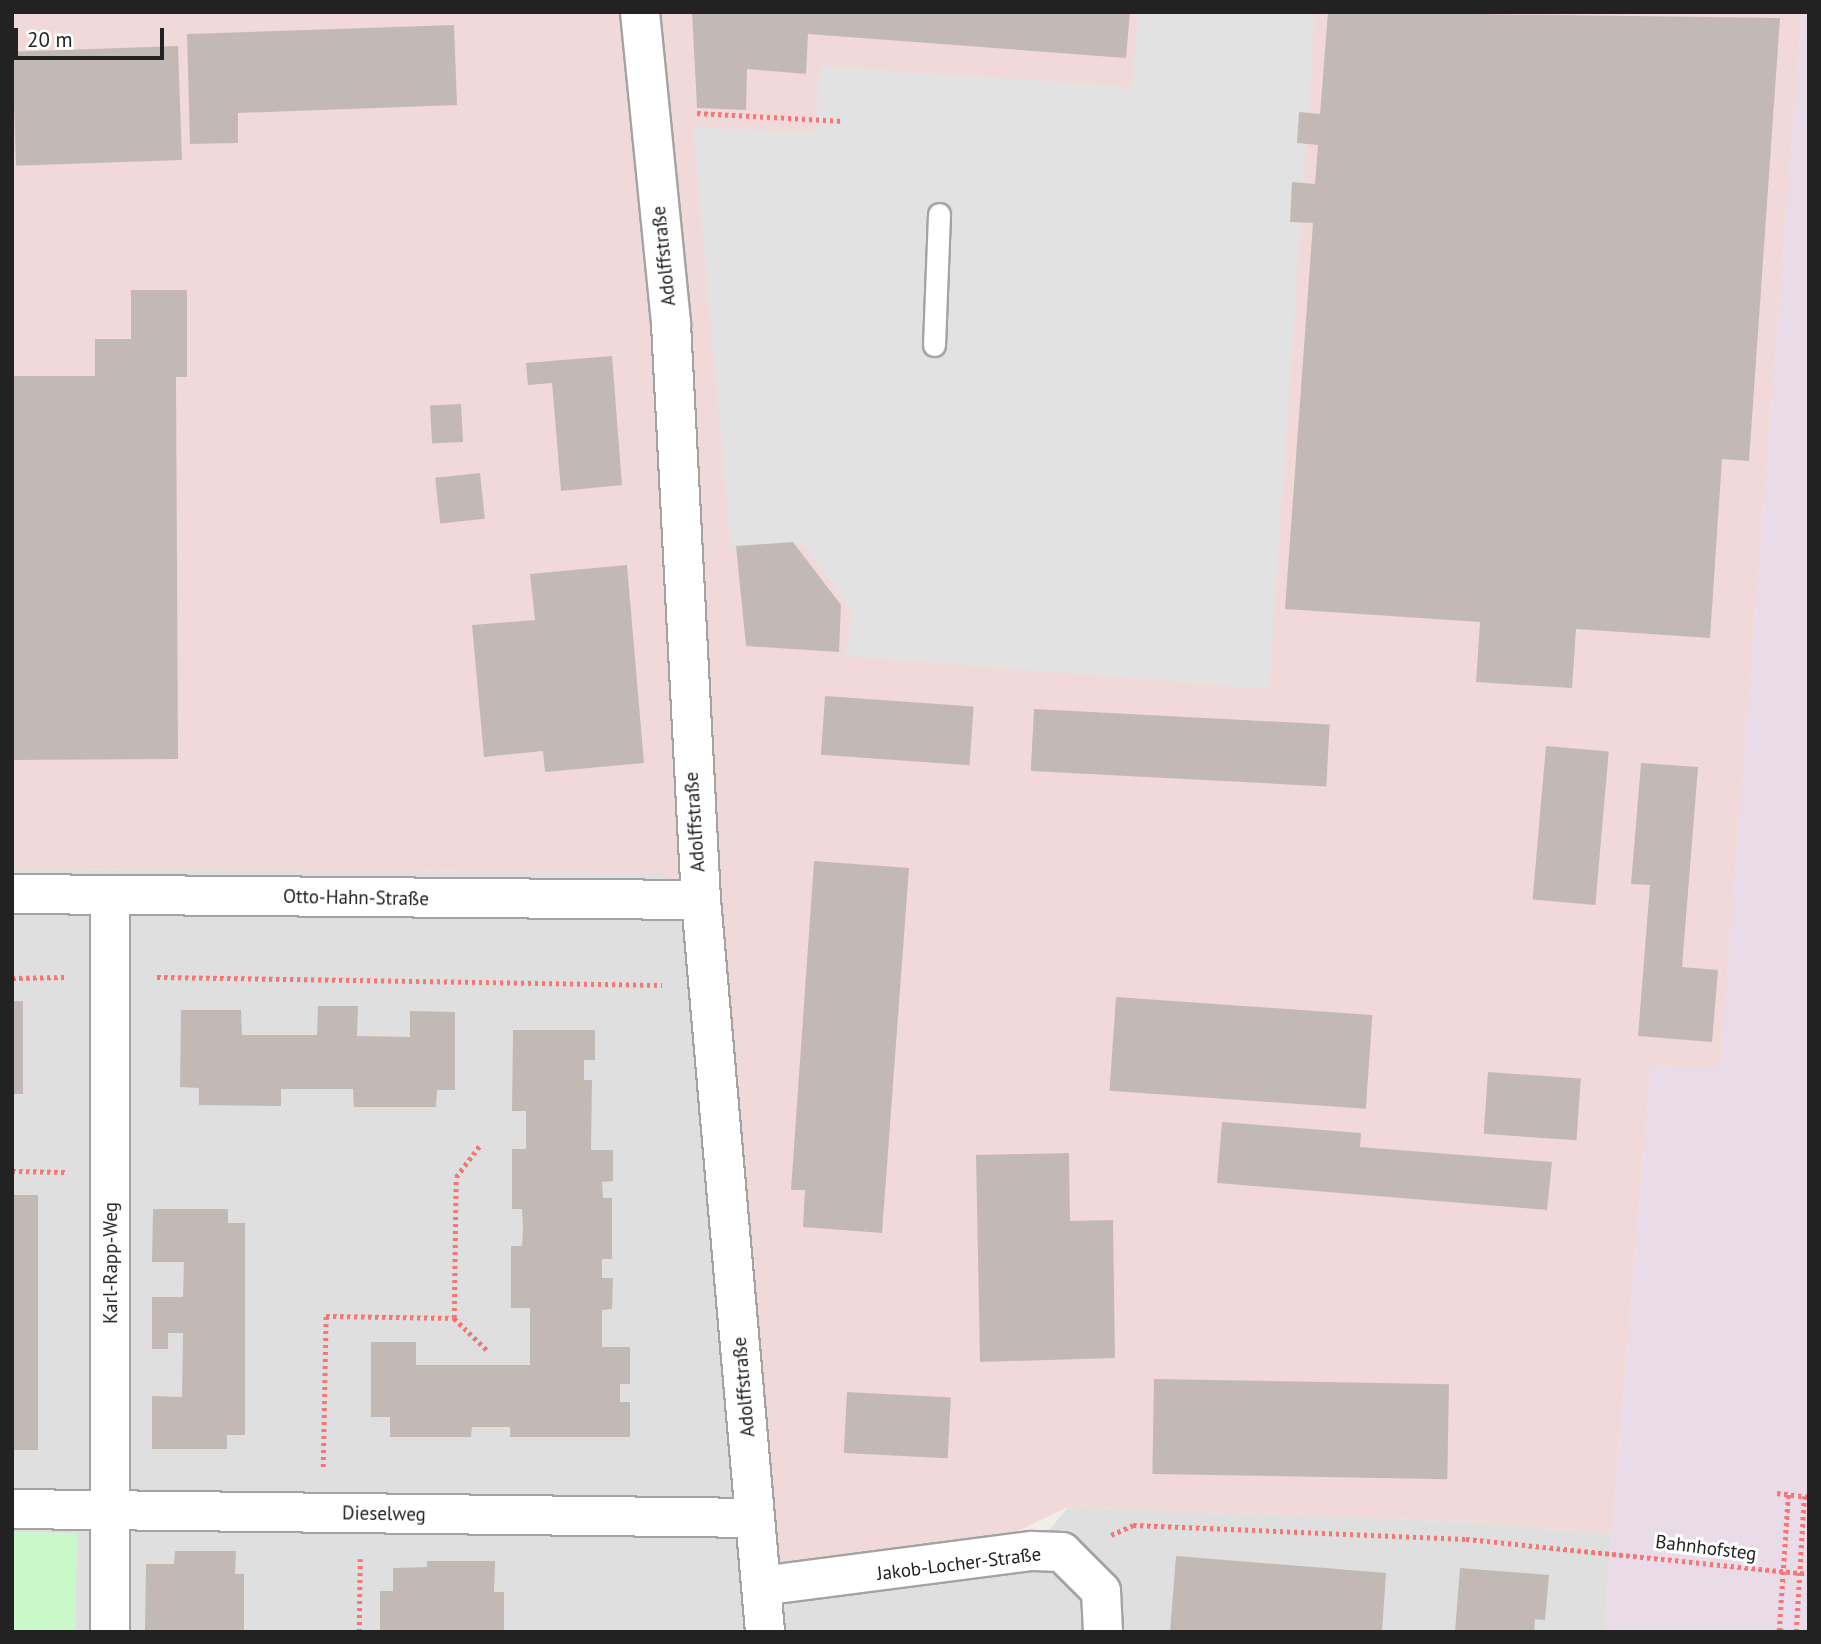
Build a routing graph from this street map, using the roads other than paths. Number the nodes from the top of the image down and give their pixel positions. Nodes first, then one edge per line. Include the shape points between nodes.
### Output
1 (640, 12) edge
2 (939, 214) dead end
3 (934, 345) dead end
4 (12, 894) edge
5 (110, 895) junction
6 (701, 900) junction
7 (12, 1509) edge
8 (112, 1511) junction
9 (755, 1518) junction
10 (761, 1586) junction
11 (110, 1632) edge
12 (765, 1632) edge
13 (1103, 1632) edge

1 - 6 street, Adolffstraße via 671,324
2 - 3 lane
4 - 5 street, Otto-Hahn-Straße
5 - 6 street, Otto-Hahn-Straße
5 - 8 street, Karl-Rapp-Weg
6 - 9 street, Adolffstraße
7 - 8 street, Dieselweg
8 - 9 street, Dieselweg
8 - 11 street, Karl-Rapp-Weg
9 - 10 street, Adolffstraße
10 - 12 street, Adolffstraße
10 - 13 street, Jakob-Locher-Straße via 1032,1550 1062,1552 1101,1591

